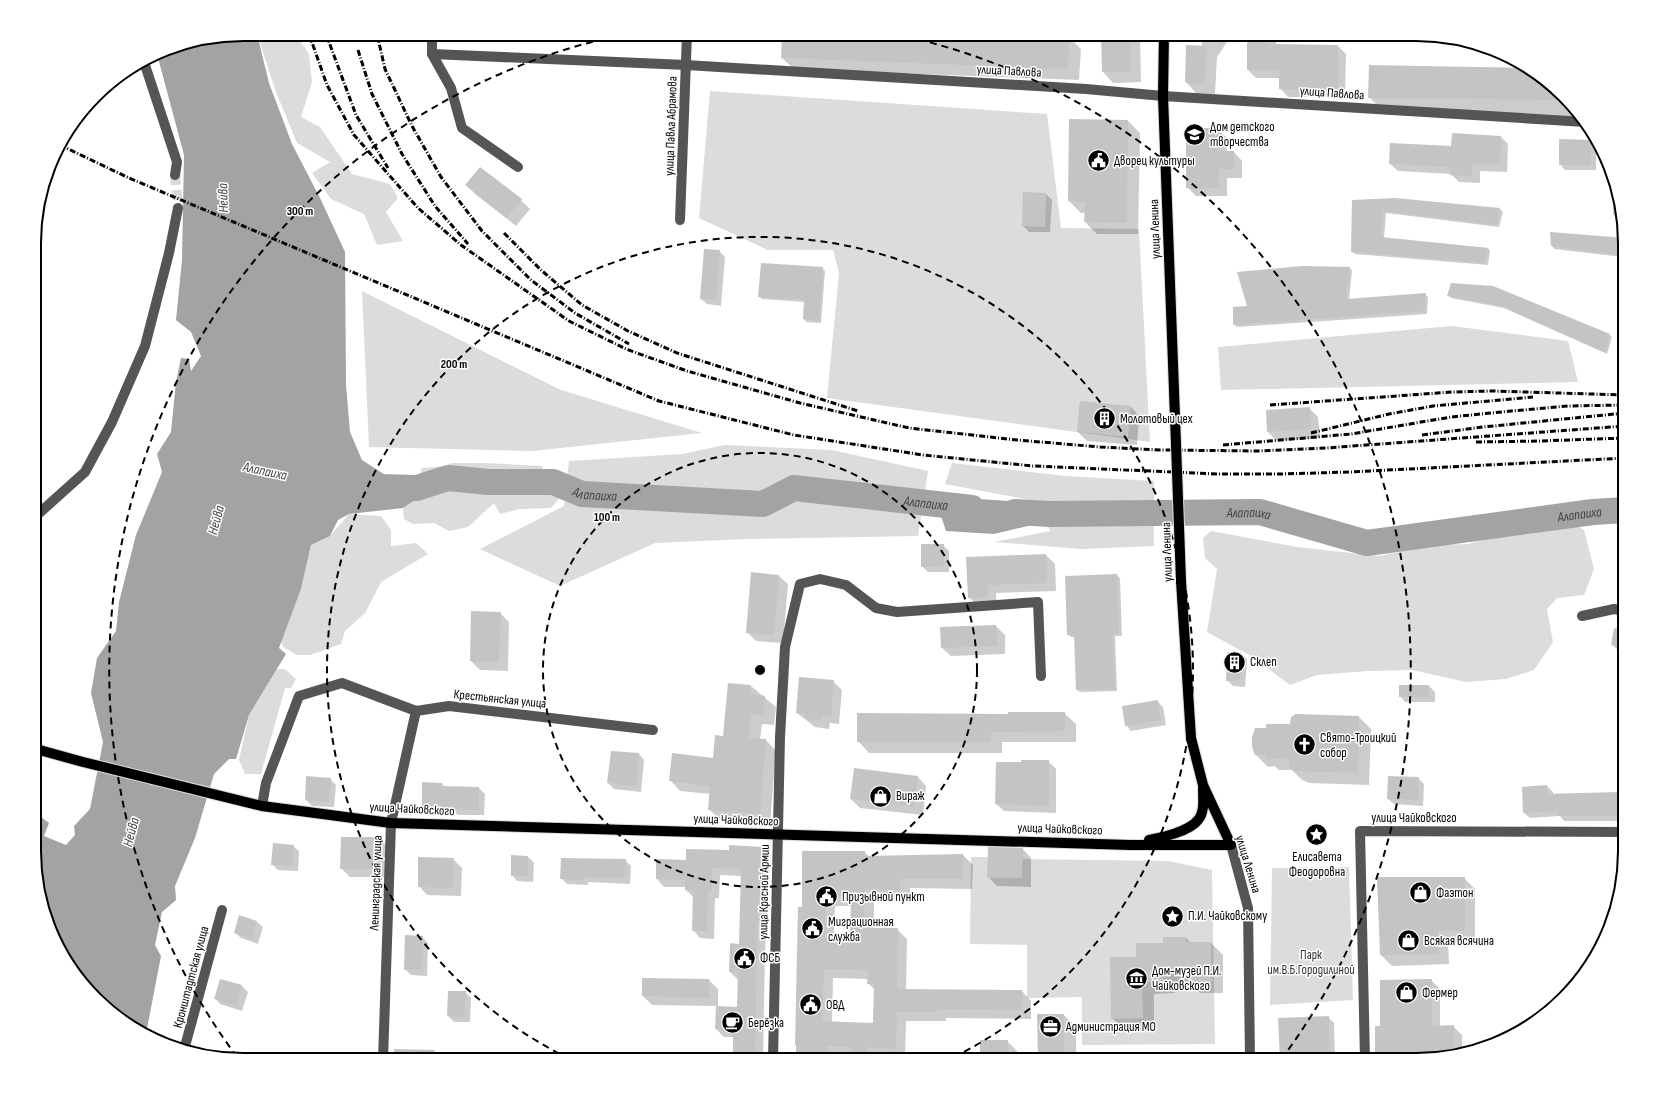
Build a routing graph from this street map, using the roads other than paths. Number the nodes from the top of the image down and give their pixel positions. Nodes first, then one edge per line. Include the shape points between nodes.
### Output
1 (432, 41) edge
2 (687, 41) edge
3 (1164, 41) edge
4 (432, 54) junction
5 (686, 65) junction
6 (145, 66) edge
7 (1163, 96) junction
8 (1577, 122) edge
9 (518, 167) dead end
10 (175, 175) tunnel mouth
11 (178, 208) tunnel mouth
12 (680, 220) dead end
13 (41, 512) edge
14 (1618, 610) edge
15 (1582, 616) dead end
16 (1041, 676) dead end
17 (416, 710) junction
18 (653, 730) dead end
19 (41, 750) edge
20 (1202, 785) junction
21 (262, 806) junction
22 (391, 823) junction
23 (1618, 832) edge
24 (779, 834) junction
25 (1231, 844) junction
26 (1130, 845) junction
27 (222, 910) dead end
28 (186, 1044) edge
29 (383, 1053) edge
30 (773, 1053) edge
31 (1250, 1053) edge
32 (1365, 1053) edge

1 - 4 street
2 - 5 street, улица Павла Абрамова
3 - 7 main road, улица Ленина
4 - 5 street, улица Павлова
4 - 9 street via 451,88 462,128
5 - 7 street, улица Павлова
5 - 12 street, улица Павла Абрамова
6 - 10 street via 177,162
7 - 8 street, улица Павлова
7 - 20 main road, улица Ленина, bridge via 1181,581 1191,738
11 - 13 street via 145,346 112,422 85,472
14 - 15 street
16 - 24 street, улица Красной Армии via 1038,602 897,612 876,608 846,585 820,579 800,584 785,647 780,737
17 - 18 street, Крестьянская улица via 449,706
17 - 21 street, Крестьянская улица via 342,683 298,696 266,783
17 - 22 street, Ленинградская улица
19 - 21 main road, улица Чайковского
20 - 25 main road, улица Ленина
20 - 26 main road via 1203,808 1198,821 1170,836
21 - 22 main road, улица Чайковского
22 - 24 main road, улица Чайковского
22 - 29 street, Ленинградская улица
23 - 32 street, улица Чайковского via 1360,831
24 - 26 main road, улица Чайковского
24 - 30 street, улица Красной Армии
25 - 26 main road, улица Чайковского
25 - 31 street, улица Ленина via 1248,908
27 - 28 street, Кронштадтская улица

